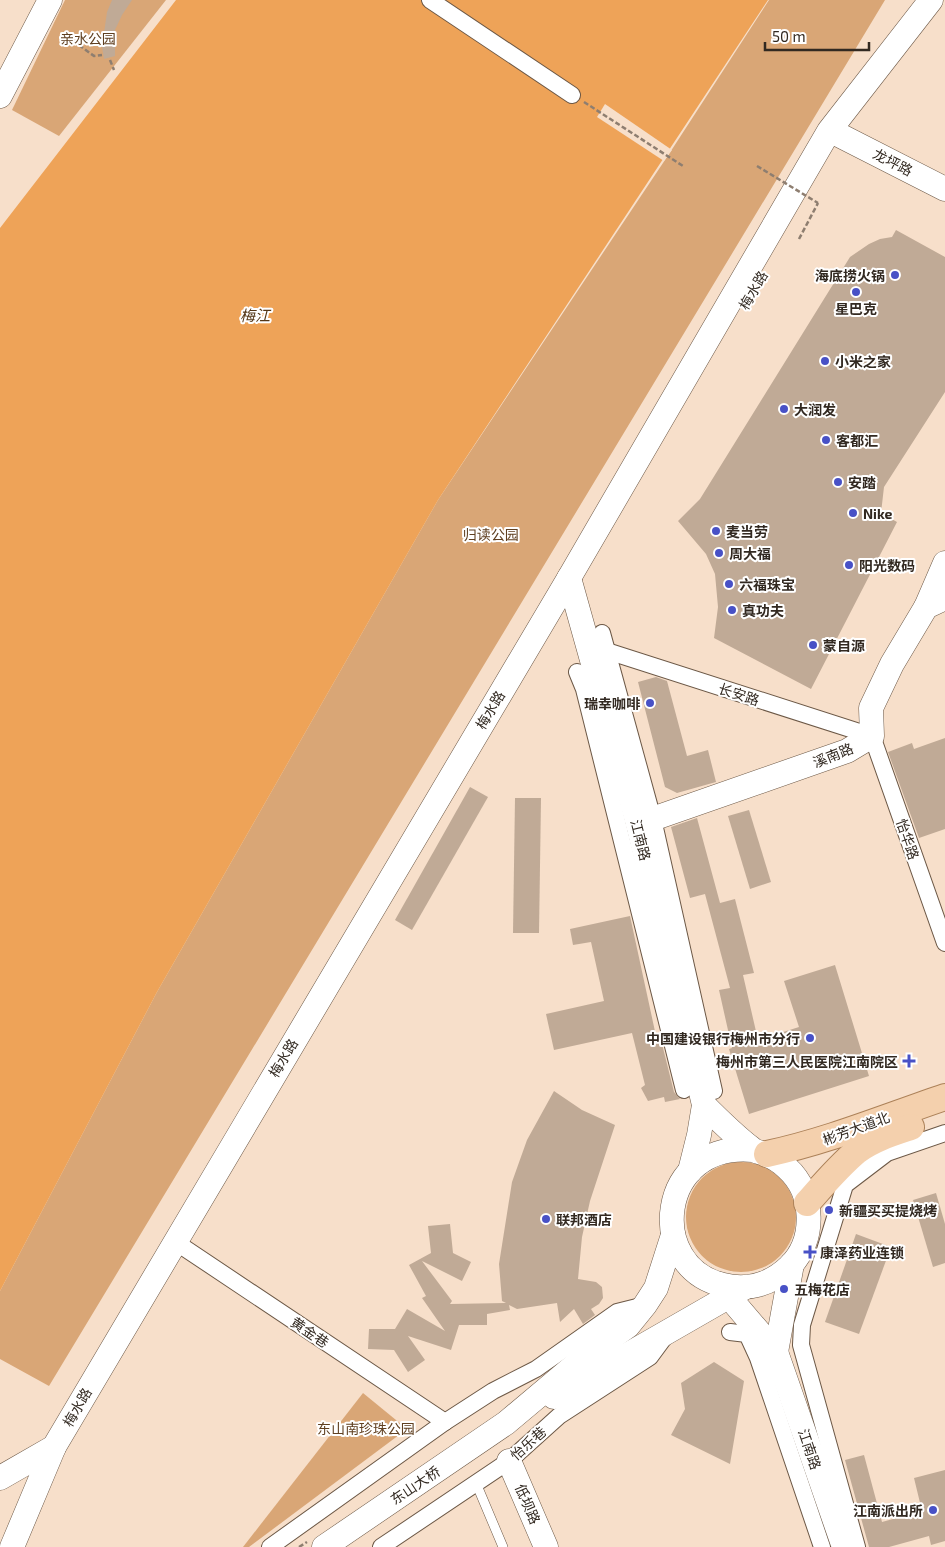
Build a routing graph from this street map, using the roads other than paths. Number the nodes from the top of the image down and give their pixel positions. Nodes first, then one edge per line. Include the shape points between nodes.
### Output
1 (50, 0) edge
2 (430, 0) edge
3 (931, 0) edge
4 (941, 0) edge
5 (572, 95) dead end
6 (0, 96) edge
7 (841, 136) junction
8 (945, 188) edge
9 (945, 563) edge
10 (569, 578) junction
11 (936, 602) edge
12 (602, 632) dead end
13 (607, 651) junction
14 (577, 672) dead end
15 (872, 736) junction
16 (645, 822) junction
17 (945, 943) edge
18 (945, 1084) edge
19 (684, 1090) dead end
20 (945, 1097) edge
21 (709, 1098) junction
22 (945, 1115) edge
23 (823, 1126) dead end
24 (945, 1133) edge
25 (760, 1152) junction
26 (690, 1170) junction
27 (807, 1203) junction
28 (673, 1235) junction
29 (174, 1241) junction
30 (792, 1264) junction
31 (731, 1289) junction
32 (645, 1305) junction
33 (669, 1332) junction
34 (730, 1332) dead end
35 (776, 1352) junction
36 (445, 1422) junction
37 (506, 1423) junction
38 (54, 1446) junction
39 (509, 1461) junction
40 (0, 1478) edge
41 (476, 1483) junction
42 (12, 1547) edge
43 (270, 1547) edge
44 (324, 1547) edge
45 (381, 1547) edge
46 (504, 1547) edge
47 (546, 1547) edge
48 (822, 1547) edge
49 (844, 1547) edge
50 (858, 1547) edge

1 - 6 main road
2 - 5 street
3 - 10 main road, 梅水路 via 829,130
4 - 7 main road, 梅水路
7 - 8 main road, 龙坪路
7 - 10 main road, 梅水路 via 600,558
9 - 11 main road
10 - 16 main road, 江南路
10 - 29 main road, 梅水路
11 - 15 main road via 892,664 871,708
12 - 13 street
13 - 15 street, 长安路
13 - 16 street
14 - 19 street via 584,689
15 - 16 main road, 溪南路 via 847,751
15 - 17 street, 怡华路
16 - 21 main road, 江南路
18 - 23 street
20 - 25 main road, 彬芳大道北 via 829,1138
21 - 25 main road via 727,1128
21 - 26 main road, 江南路
22 - 27 main road, 彬芳大道北 via 882,1137 858,1150
24 - 50 street via 887,1153 845,1185 802,1325 801,1345
25 - 26 main road via 726,1151 713,1155
25 - 27 main road via 788,1169 797,1179
26 - 28 main road via 674,1201
27 - 30 main road via 807,1236
28 - 31 main road via 685,1260 694,1270
28 - 32 main road via 656,1288
29 - 36 street, 黄金巷
29 - 38 main road, 梅水路
30 - 31 main road via 771,1280
30 - 35 main road, 江南路
31 - 33 main road
31 - 35 main road, 江南路
32 - 36 street via 617,1312 536,1368
32 - 37 main road via 628,1326 587,1355
33 - 37 main road
33 - 39 street, 怡乐巷 via 650,1357 559,1416
34 - 48 street via 748,1334
35 - 49 main road, 江南路
36 - 43 street
37 - 44 main road, 东山大桥
38 - 40 main road
38 - 42 main road, 梅水路
39 - 41 street, 怡乐巷
39 - 47 main road, 低坝路
41 - 45 street, 怡乐巷
41 - 46 lane

